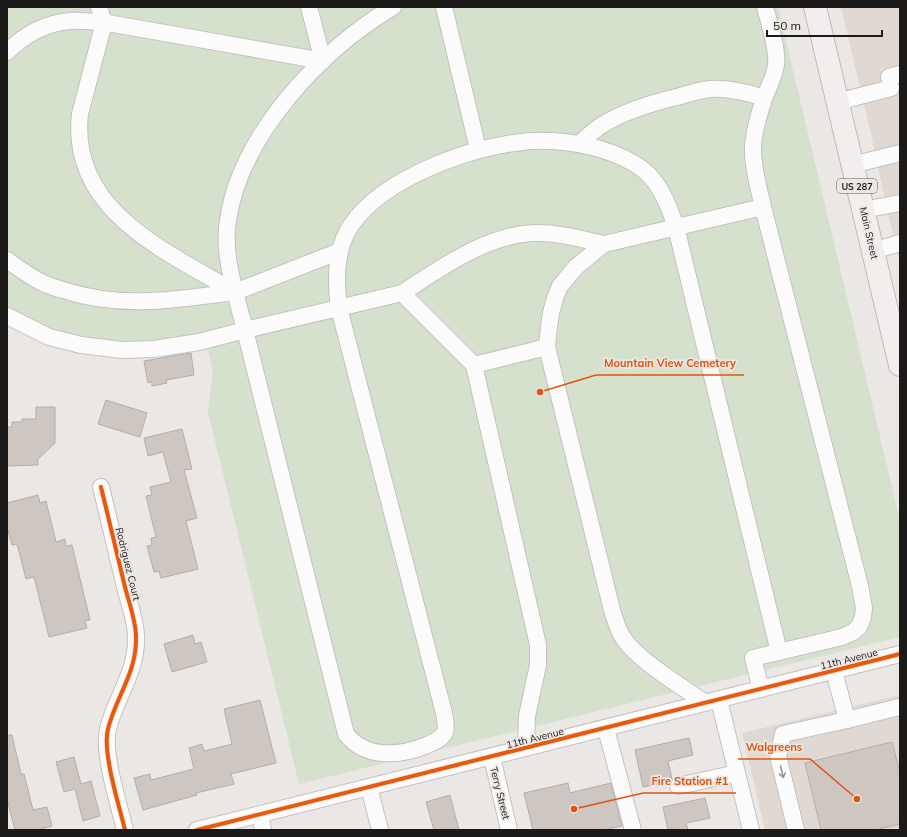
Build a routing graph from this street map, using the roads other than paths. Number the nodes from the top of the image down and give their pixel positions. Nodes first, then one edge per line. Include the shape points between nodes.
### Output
1 (309, 7) edge
2 (393, 7) edge
3 (444, 7) edge
4 (765, 7) edge
5 (815, 7) edge
6 (101, 15) edge
7 (7, 52) edge
8 (323, 61) junction
9 (893, 80) edge
10 (764, 98) junction
11 (837, 102) junction
12 (578, 144) junction
13 (478, 149) junction
14 (900, 153) edge
15 (852, 165) junction
16 (900, 203) edge
17 (763, 207) junction
18 (863, 210) junction
19 (676, 227) junction
20 (900, 243) edge
21 (604, 244) junction
22 (340, 251) junction
23 (873, 251) junction
24 (7, 260) edge
25 (235, 292) junction
26 (402, 293) junction
27 (339, 308) junction
28 (7, 316) edge
29 (245, 330) junction
30 (547, 347) junction
31 (474, 365) junction
32 (900, 365) edge
33 (101, 487) dead end
34 (779, 652) junction
35 (900, 654) edge
36 (834, 671) junction
37 (761, 689) junction
38 (712, 701) junction
39 (900, 708) edge
40 (847, 720) junction
41 (606, 729) junction
42 (526, 748) junction
43 (492, 757) junction
44 (737, 773) junction
45 (678, 786) dead end
46 (369, 787) junction
47 (260, 814) junction
48 (125, 830) edge
49 (198, 830) edge
50 (263, 830) edge
51 (380, 830) edge
52 (509, 830) edge
53 (633, 830) edge
54 (751, 830) edge
55 (796, 830) edge

1 - 8 street
2 - 8 street
3 - 13 street
4 - 10 street via 776,58 772,80
5 - 11 highway, Main Street / US 287
6 - 7 street via 47,26 24,38
6 - 8 street
6 - 25 street via 102,30 79,123 80,146 88,172 105,200 128,226
8 - 25 street via 272,118 240,179 228,219 227,237
9 - 11 street
10 - 12 street via 727,89 693,92 615,117
10 - 17 street via 753,147
11 - 15 highway, Main Street / US 287
12 - 13 street via 515,142
12 - 19 street via 624,158 648,174 660,188
13 - 22 street via 422,171 387,191 357,218 346,234
14 - 15 street
15 - 18 highway, Main Street / US 287
16 - 18 street
17 - 19 street
17 - 34 street via 864,608 864,617 856,630
18 - 23 highway, Main Street / US 287
19 - 21 street
19 - 34 street
20 - 23 street
21 - 26 street via 564,235 535,233 513,236 479,248
21 - 30 street via 576,267 560,286 548,326
22 - 25 street
22 - 27 street via 337,266
23 - 32 highway, Main Street / US 287
24 - 25 street via 43,283 95,298 124,302 154,302
25 - 29 street
26 - 27 street
26 - 31 street
27 - 29 street
27 - 29 street via 444,713 445,732 440,738 413,750 394,754 378,753 357,744 346,734
28 - 29 street via 49,336 81,345 122,350 154,349 199,342
30 - 31 street
30 - 38 street via 612,610 622,637 640,656
31 - 42 street via 538,644 538,665 527,716
33 - 48 street, Rodriguez Court via 136,637 132,671 107,731 107,753
34 - 37 street via 753,658
35 - 36 street, 11th Avenue
36 - 37 street, 11th Avenue
36 - 40 street
37 - 38 street, 11th Avenue
38 - 41 street, 11th Avenue
38 - 44 street
39 - 40 street
40 -> 55 street via 783,734 778,756
41 - 42 street, 11th Avenue
41 - 53 street
42 - 43 street, 11th Avenue
43 - 46 street, 11th Avenue
43 - 52 street, Terry Street
44 - 45 street
44 - 54 street
46 - 47 street, 11th Avenue
46 - 51 street
47 - 49 street, 11th Avenue
47 - 50 street

